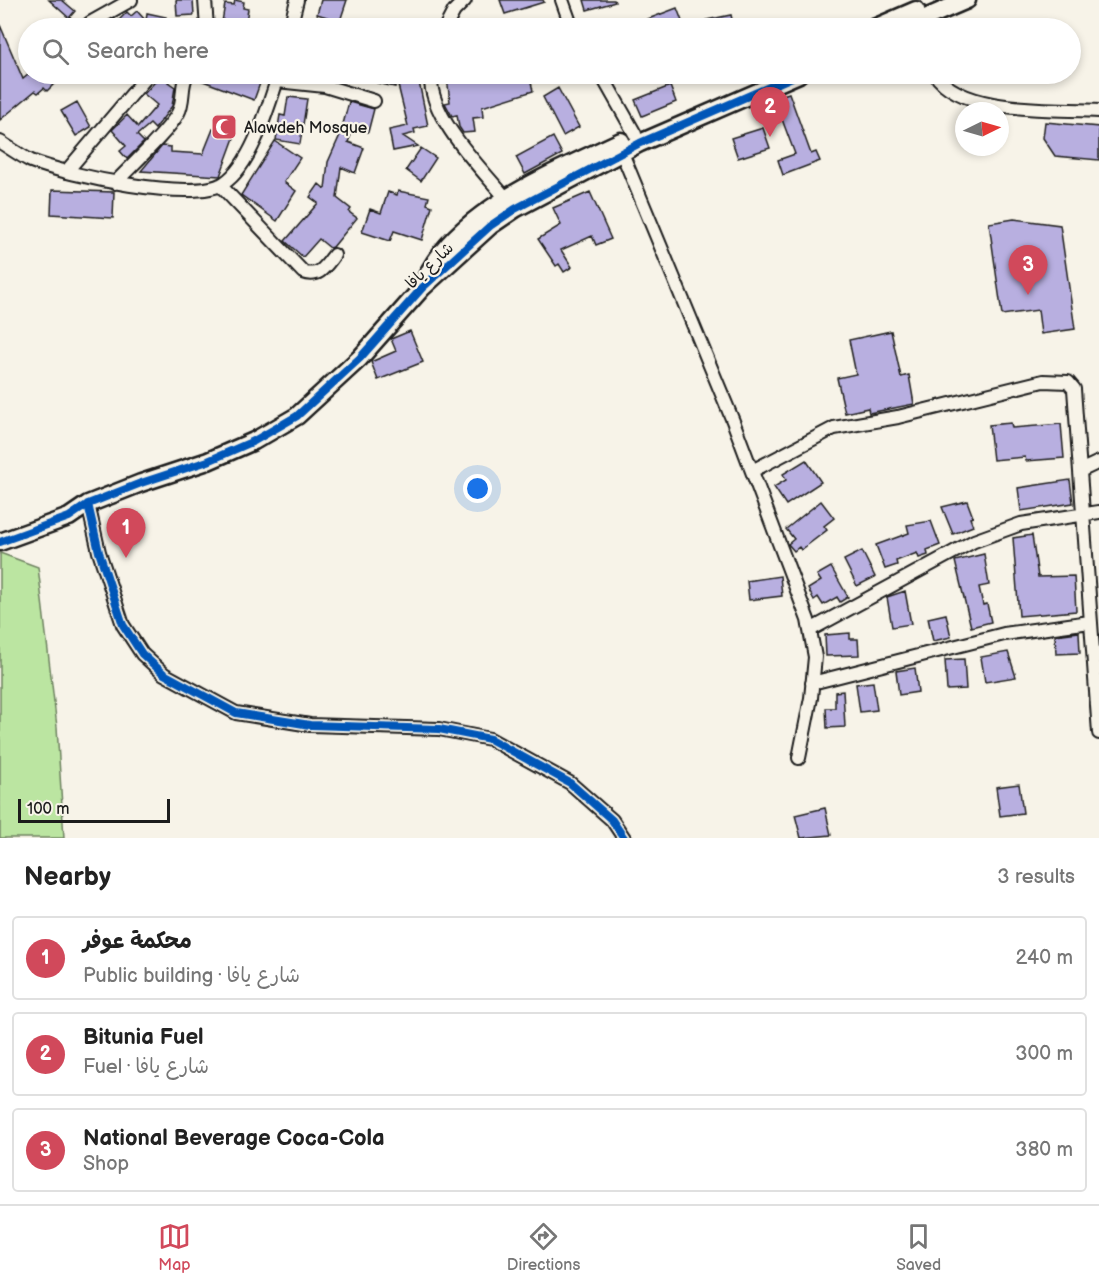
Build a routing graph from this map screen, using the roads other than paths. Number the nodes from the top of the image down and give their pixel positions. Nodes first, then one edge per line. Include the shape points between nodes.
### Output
1 (131, 0) edge
2 (205, 0) edge
3 (297, 0) edge
4 (465, 0) edge
5 (562, 0) edge
6 (938, 0) edge
7 (968, 0) edge
8 (99, 18) edge
9 (206, 18) edge
10 (292, 18) edge
11 (450, 18) edge
12 (568, 18) edge
13 (897, 18) edge
14 (933, 18) edge
15 (140, 84) edge
16 (184, 84) edge
17 (276, 84) edge
18 (315, 84) edge
19 (431, 84) edge
20 (607, 84) edge
21 (749, 84) edge
22 (777, 84) edge
23 (942, 84) edge
24 (374, 101) dead end
25 (1099, 111) edge
26 (635, 134) junction
27 (0, 142) edge
28 (622, 153) junction
29 (66, 172) junction
30 (115, 183) junction
31 (220, 185) junction
32 (511, 204) junction
33 (334, 255) dead end
34 (1099, 462) edge
35 (752, 471) junction
36 (1080, 471) junction
37 (88, 504) junction
38 (1099, 512) edge
39 (1084, 516) junction
40 (0, 542) edge
41 (1093, 627) edge
42 (810, 630) junction
43 (812, 683) junction
44 (1099, 729) edge
45 (799, 758) dead end
46 (624, 838) edge

1 - 8 street
2 - 9 street
3 - 10 street
4 - 11 street
5 - 12 street
6 - 13 street
7 - 14 street
15 - 29 street
16 - 30 street via 178,116
17 - 31 street via 261,130 237,170
18 - 24 street
19 - 32 street via 451,132
20 - 26 street
21 - 26 street
22 - 28 street, شارع يافا
23 - 25 street via 993,105
26 - 32 street via 542,179
27 - 29 street via 30,160
28 - 32 street, شارع يافا
28 - 35 street
29 - 30 street
30 - 31 street via 206,190
31 - 33 street via 303,272 320,272
32 - 37 street, شارع يافا via 297,416 208,461
34 - 36 street
35 - 36 street via 834,428 1061,380 1074,389
35 - 42 street
36 - 39 street
37 - 40 street, شارع يافا via 69,517
37 - 46 street via 123,626 142,654 164,674 236,713 310,725 439,729 490,739 570,783 612,820
38 - 39 street
39 - 41 street
39 - 42 street via 1021,524 974,541
41 - 43 street via 1004,634
41 - 44 street
42 - 43 street via 815,657
43 - 45 street

